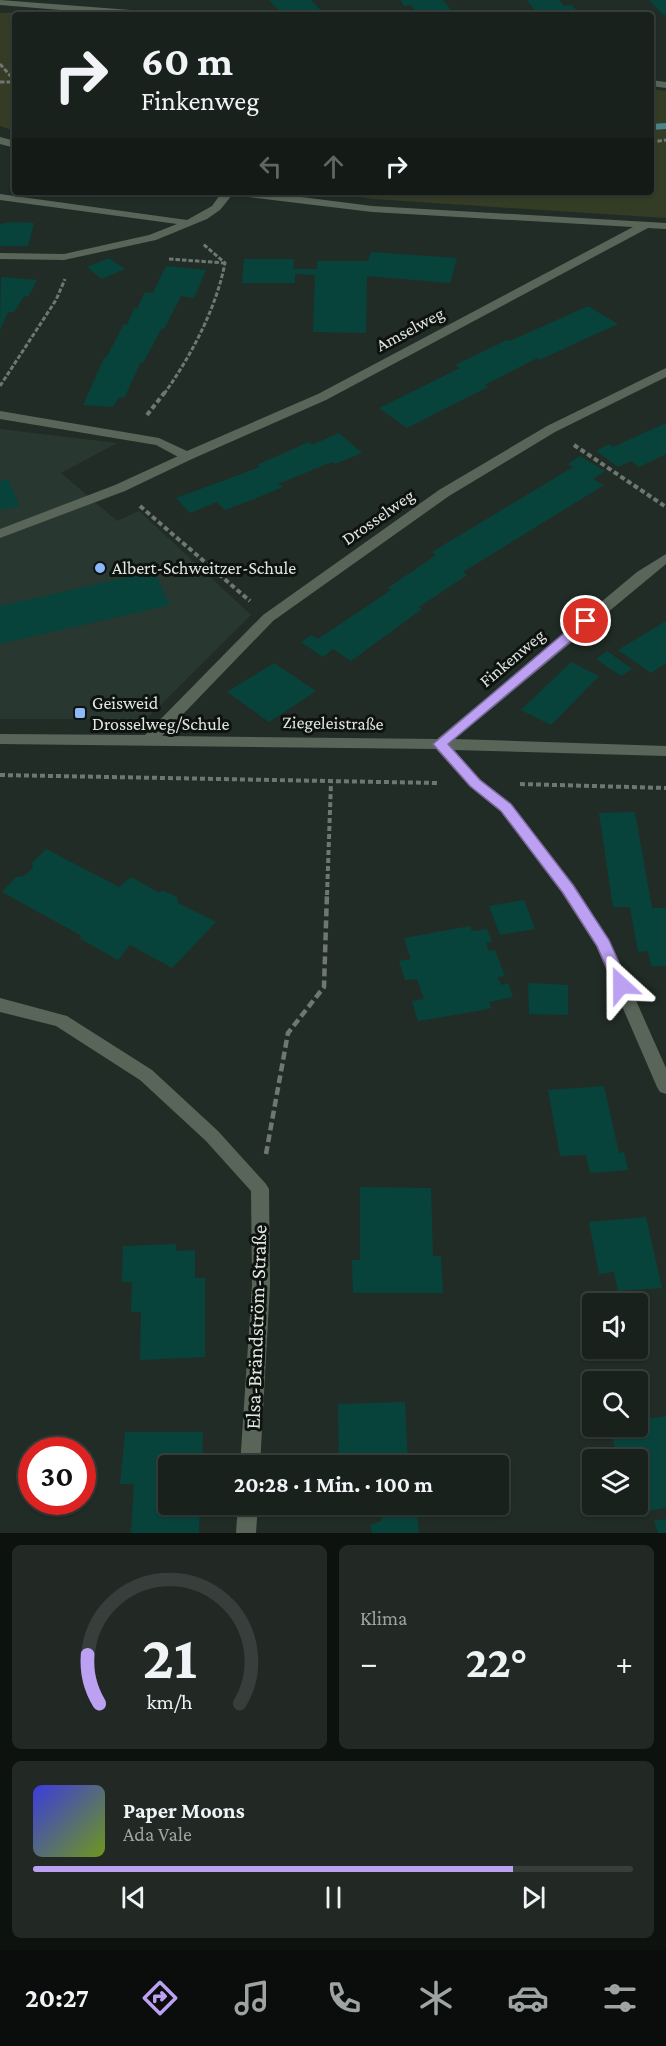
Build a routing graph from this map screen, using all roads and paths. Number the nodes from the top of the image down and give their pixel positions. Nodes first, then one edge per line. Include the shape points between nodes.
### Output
1 (0, 2) edge
2 (121, 12) edge
3 (0, 64) edge
4 (12, 78) edge
5 (226, 195) edge
6 (259, 195) edge
7 (0, 197) edge
8 (190, 224) junction
9 (646, 225) junction
10 (666, 226) edge
11 (133, 242) junction
12 (207, 246) dead end
13 (0, 256) edge
14 (225, 263) junction
15 (65, 279) dead end
16 (666, 372) edge
17 (0, 386) edge
18 (160, 403) dead end
19 (0, 415) edge
20 (551, 429) junction
21 (187, 456) junction
22 (120, 488) junction
23 (666, 507) edge
24 (0, 534) edge
25 (666, 558) edge
26 (268, 618) junction
27 (0, 740) edge
28 (148, 741) junction
29 (440, 744) junction
30 (666, 751) edge
31 (0, 775) edge
32 (331, 782) junction
33 (475, 783) junction
34 (666, 788) edge
35 (0, 1005) edge
36 (666, 1087) edge
37 (260, 1189) junction
38 (251, 1455) edge
39 (247, 1515) edge
40 (246, 1533) edge

1 - 2 street
3 - 4 path
5 - 8 street via 216,208
6 - 9 street via 372,209
7 - 8 street
8 - 11 street
9 - 10 street
9 - 21 street, Amselweg via 322,397
11 - 13 street via 64,256
11 - 14 path via 165,258
12 - 14 path
14 - 18 path via 225,278 207,319
15 - 17 path via 56,300
16 - 20 street, Drosselweg
19 - 21 street via 159,442
20 - 23 path
20 - 26 street, Drosselweg via 444,493
21 - 22 street, Amselweg
22 - 24 street, Amselweg
22 - 26 path
25 - 29 street, Finkenweg
26 - 28 street, Drosselweg
27 - 28 street, Ziegeleistraße
28 - 29 street, Ziegeleistraße
29 - 30 street, Ziegeleistraße
29 - 33 street
31 - 32 path
32 - 33 path
32 - 37 path via 324,987 288,1033
33 - 34 path
33 - 36 street via 506,808 568,889 603,944
35 - 37 street via 61,1021 146,1075 212,1136
37 - 38 street, Elsa-Brändström-Straße via 261,1285
39 - 40 street

